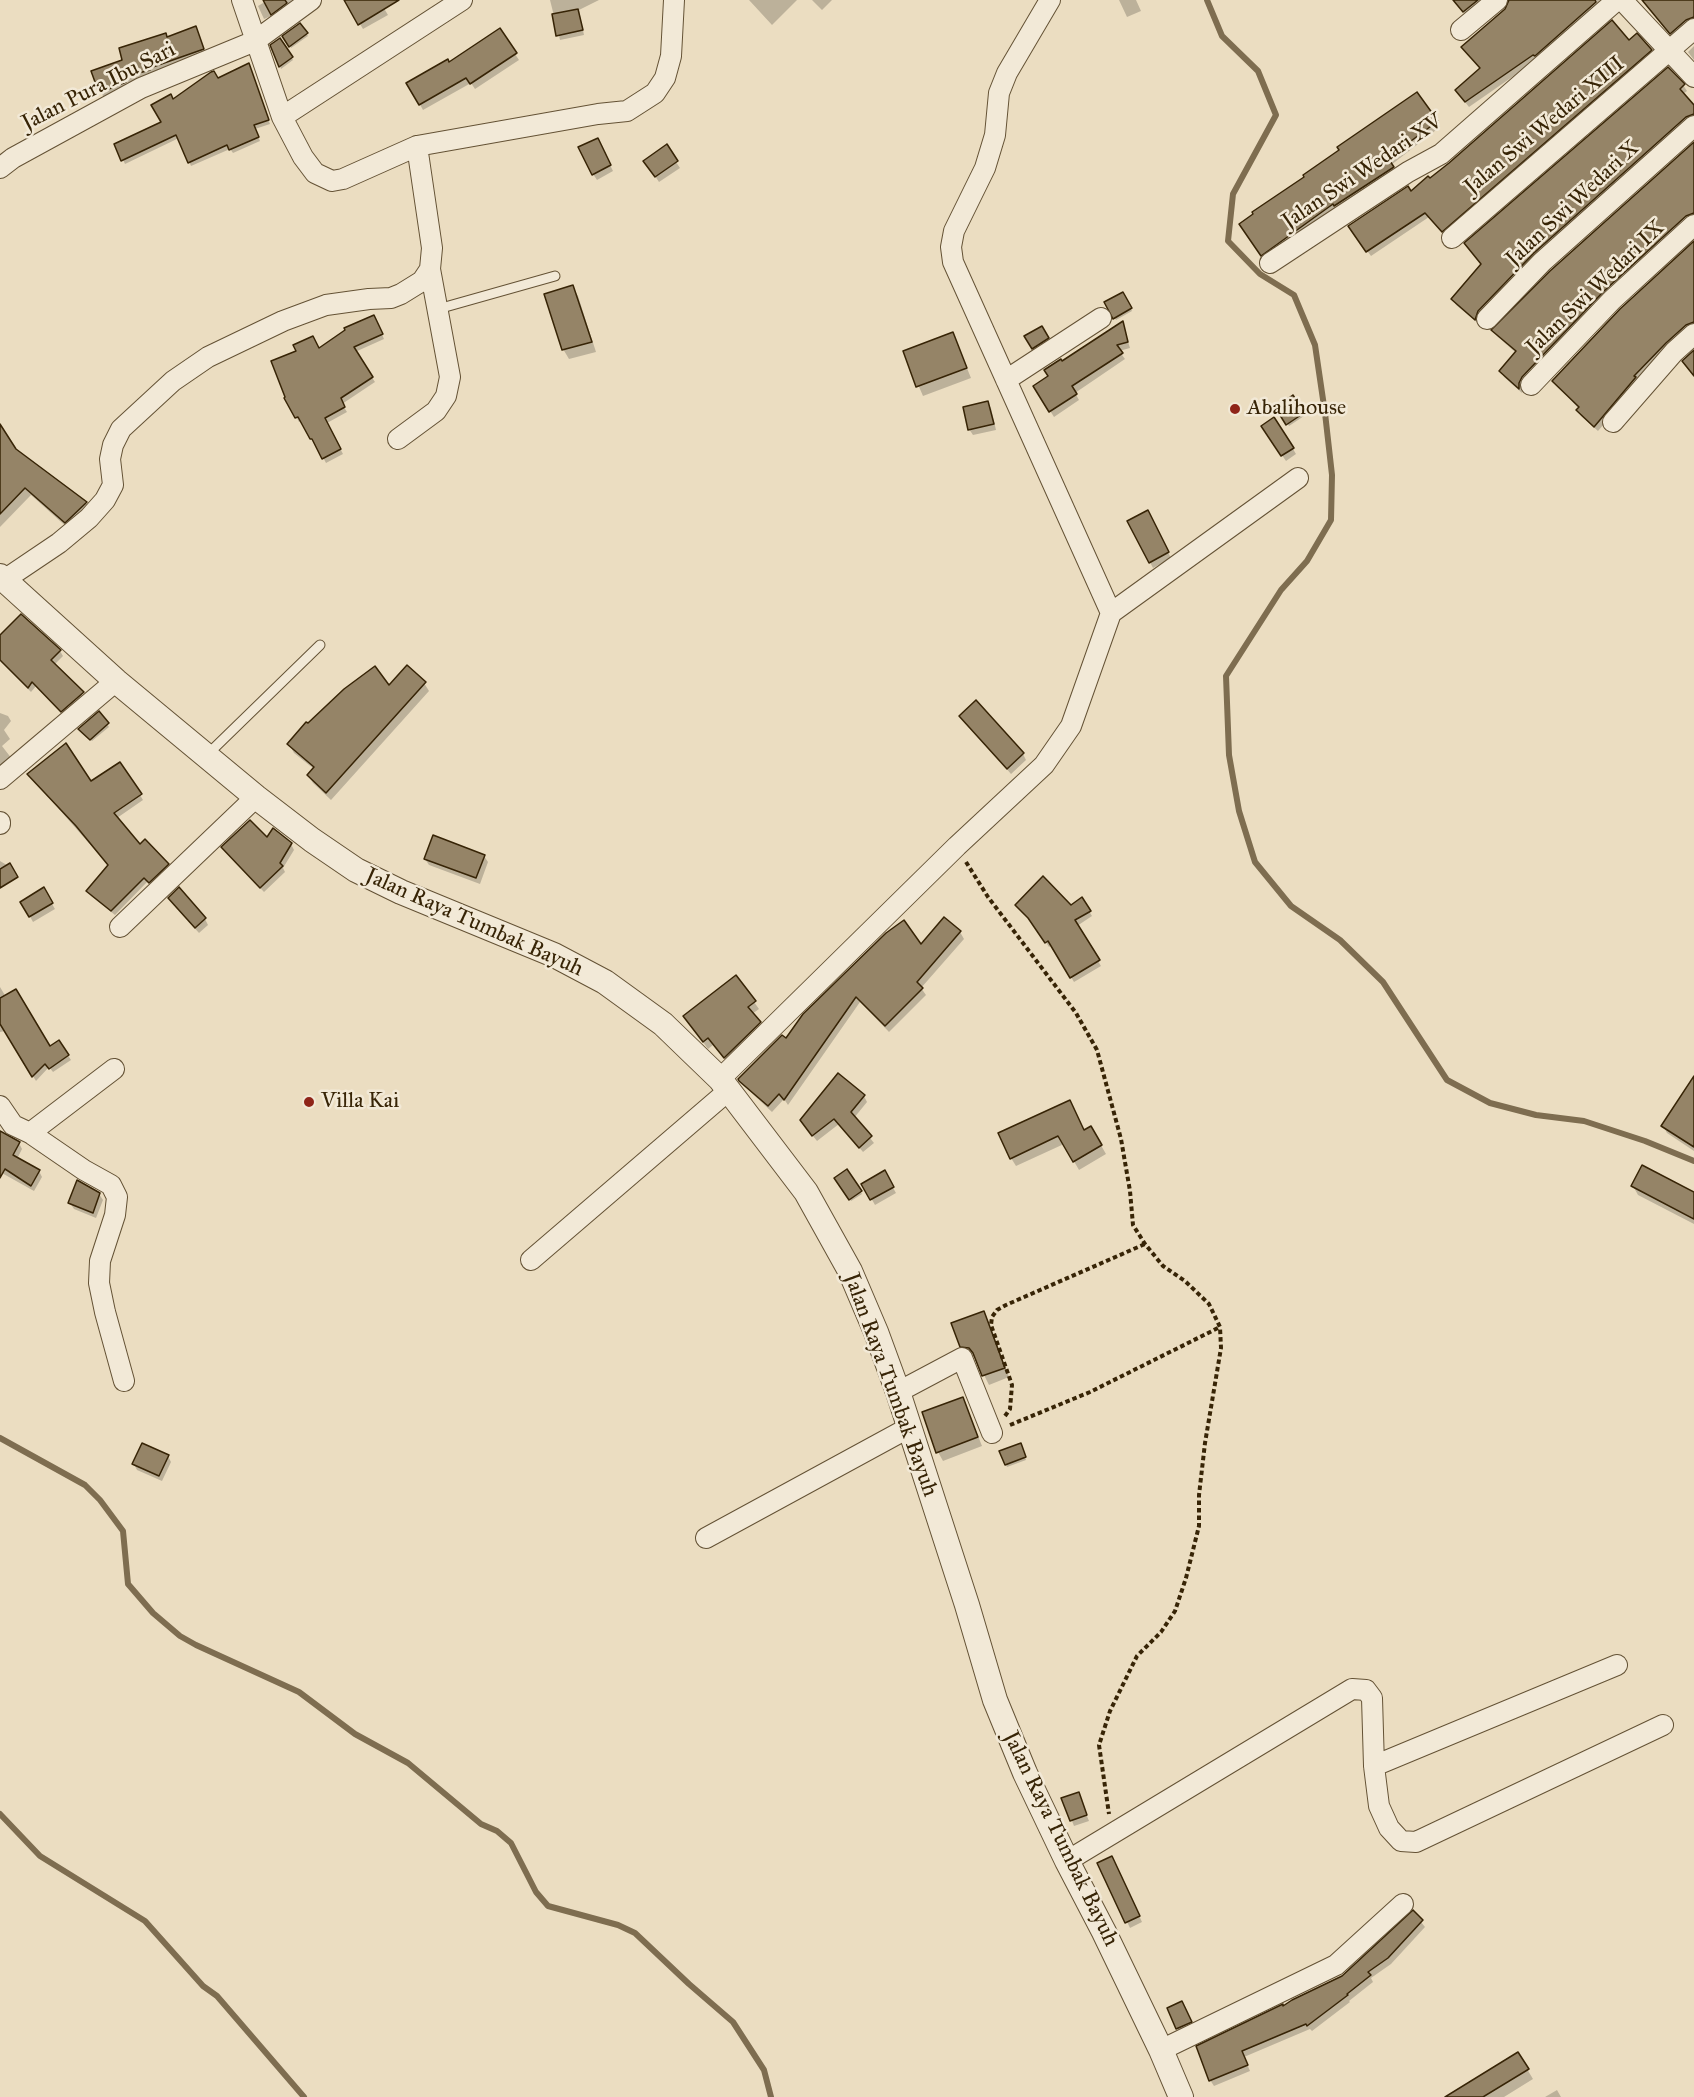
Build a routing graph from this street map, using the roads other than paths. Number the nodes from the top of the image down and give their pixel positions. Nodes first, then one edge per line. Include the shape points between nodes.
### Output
1 (242, 0) edge
2 (311, 0) edge
3 (462, 0) edge
4 (674, 0) edge
5 (1050, 0) edge
6 (1497, 0) edge
7 (1617, 0) edge
8 (1622, 0) edge
9 (1694, 29) edge
10 (1461, 30) dead end
11 (255, 41) junction
12 (1670, 52) junction
13 (1694, 78) edge
14 (282, 117) junction
15 (1694, 126) edge
16 (417, 146) junction
17 (0, 168) edge
18 (1694, 225) edge
19 (1452, 238) dead end
20 (1270, 263) dead end
21 (430, 269) junction
22 (555, 276) dead end
23 (438, 309) junction
24 (1101, 318) dead end
25 (1487, 319) dead end
26 (1694, 334) edge
27 (1006, 380) junction
28 (1532, 385) dead end
29 (1613, 422) dead end
30 (398, 439) dead end
31 (1298, 478) dead end
32 (1, 580) edge
33 (1111, 613) junction
34 (320, 645) dead end
35 (116, 681) junction
36 (206, 756) junction
37 (0, 779) edge
38 (256, 797) junction
39 (120, 927) dead end
40 (114, 1069) dead end
41 (724, 1085) junction
42 (0, 1106) edge
43 (30, 1133) junction
44 (531, 1260) dead end
45 (123, 1381) dead end
46 (898, 1392) junction
47 (910, 1427) junction
48 (992, 1433) road end
49 (706, 1538) dead end
50 (1617, 1665) dead end
51 (1663, 1725) dead end
52 (1374, 1766) junction
53 (1066, 1861) junction
54 (1403, 1904) dead end
55 (1161, 2050) junction
56 (1181, 2097) edge

1 - 11 street
2 - 11 street, Jalan Pura Ibu Sari
3 - 14 street
4 - 16 street via 671,56 665,78 655,93 627,111
5 - 27 street via 1007,73 999,93 995,135 985,168 954,231 951,247 953,262
6 - 10 street
7 - 20 street, Jalan Swi Wedari XV via 1441,154
8 - 12 street
9 - 12 street, Jalan Swi Wedari XIII
11 - 14 street
11 - 17 street, Jalan Pura Ibu Sari via 141,88
12 - 13 street
12 - 19 street, Jalan Swi Wedari XIII
14 - 16 street via 315,173 332,181
15 - 25 street, Jalan Swi Wedari X via 1542,262
16 - 21 street via 432,248
18 - 28 street, Jalan Swi Wedari IX via 1612,300
21 - 23 street
21 - 32 street via 422,281 401,294 326,305 283,321 208,357 173,381 121,429 110,459 113,485 105,500 59,543
22 - 23 lane
23 - 30 street via 450,377 446,396 436,411
24 - 27 street
26 - 29 street
27 - 33 street
31 - 33 street
32 - 35 street, Jalan Raya Tumbak Bayuh
33 - 41 street via 1071,726 1044,765 957,846
34 - 36 lane
35 - 36 street, Jalan Raya Tumbak Bayuh
35 - 37 street
36 - 38 street, Jalan Raya Tumbak Bayuh
38 - 39 street
38 - 41 street, Jalan Raya Tumbak Bayuh via 356,870 555,955 605,982 663,1024
40 - 43 street
41 - 44 street
41 - 46 street, Jalan Raya Tumbak Bayuh via 806,1192 850,1270
42 - 43 street via 13,1125
43 - 45 street via 111,1185 117,1197 116,1215 100,1261 99,1283
46 - 47 street, Jalan Raya Tumbak Bayuh
46 - 48 street via 962,1358
47 - 49 street
47 - 53 street, Jalan Raya Tumbak Bayuh via 995,1700
50 - 52 street
51 - 52 street via 1416,1842 1401,1841 1389,1828 1379,1806
52 - 53 street via 1372,1698 1366,1690 1352,1689
53 - 55 street, Jalan Raya Tumbak Bayuh
54 - 55 street via 1336,1965
55 - 56 street, Jalan Raya Tumbak Bayuh

